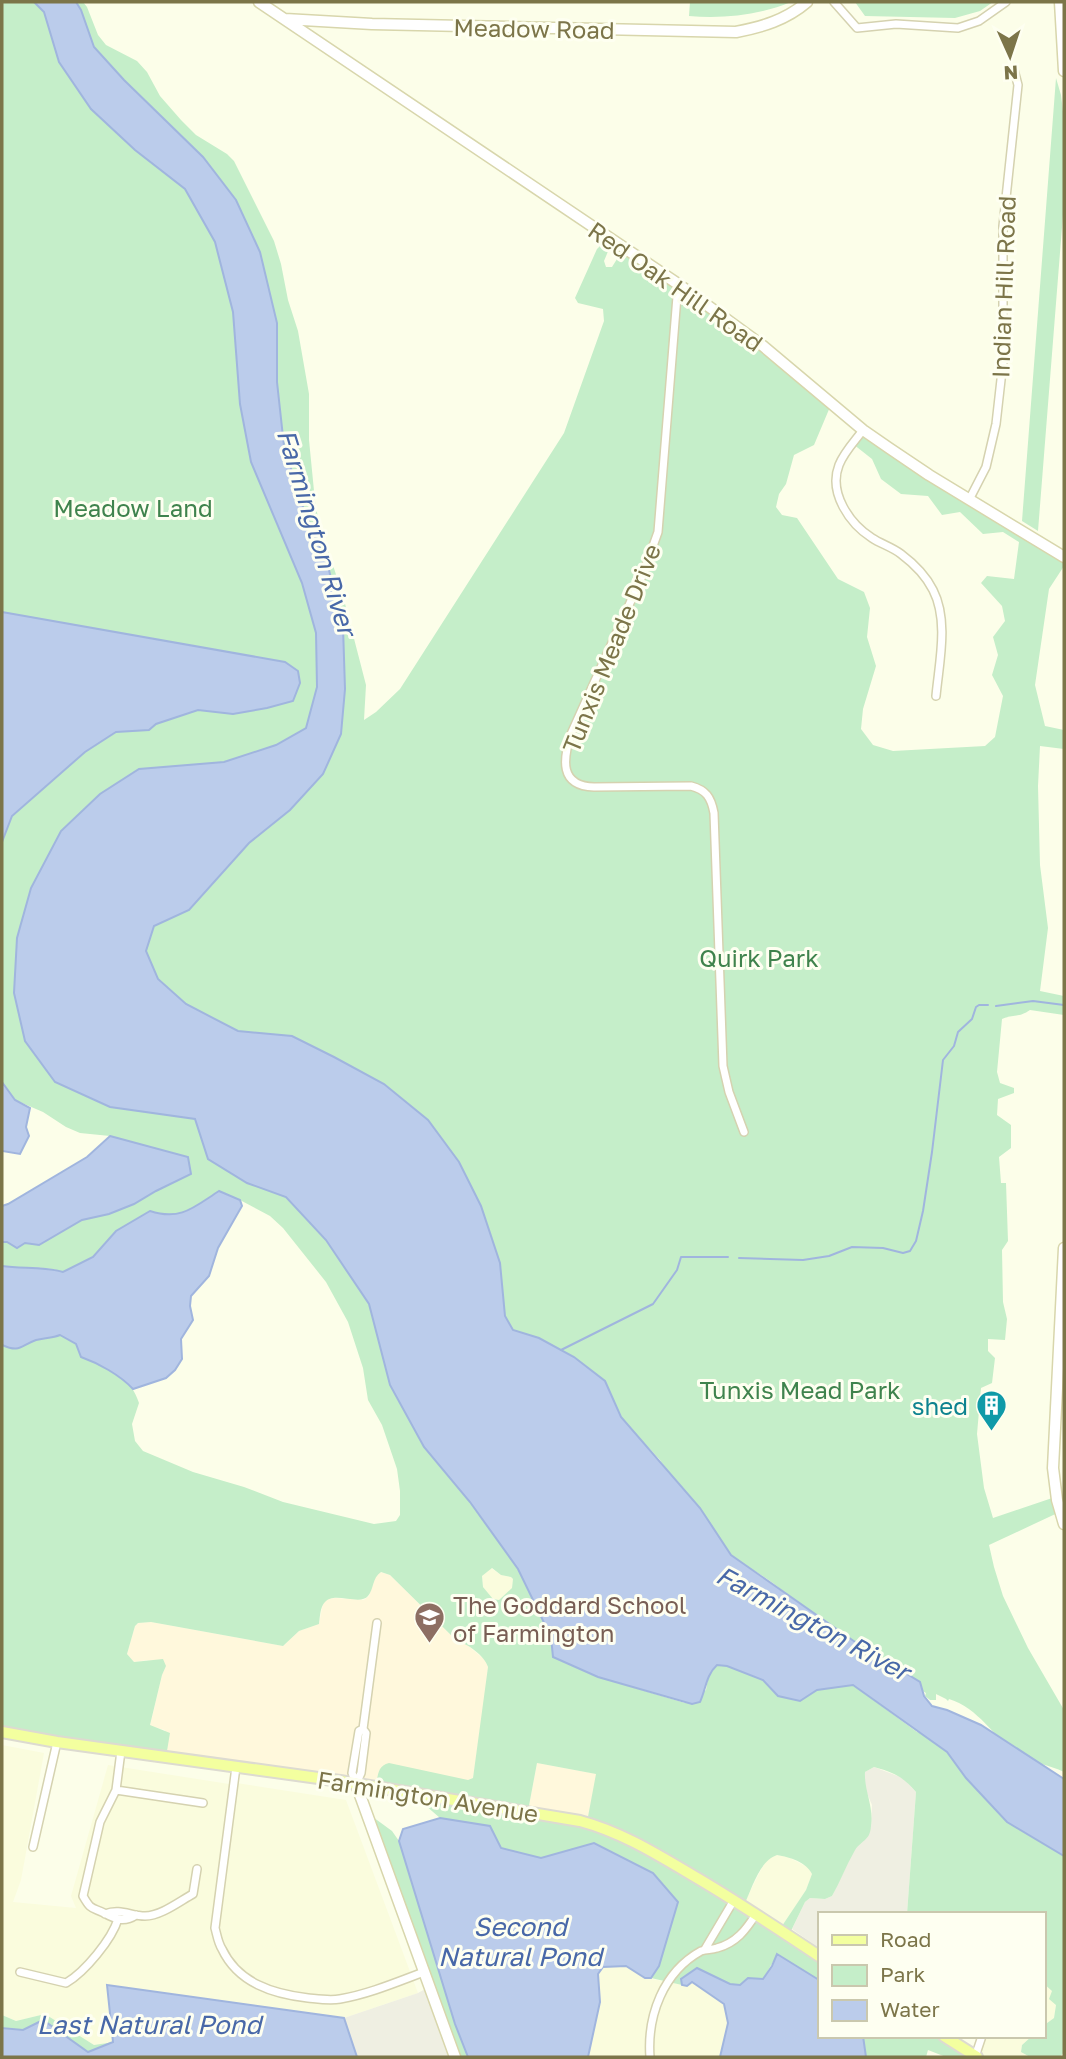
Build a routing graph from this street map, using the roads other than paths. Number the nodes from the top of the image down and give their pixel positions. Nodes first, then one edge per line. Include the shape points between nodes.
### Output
1 (259, 2) edge
2 (807, 2) edge
3 (834, 2) edge
4 (1006, 2) edge
5 (1060, 2) edge
6 (284, 19) junction
7 (1014, 70) dead end
8 (1064, 71) edge
9 (678, 284) junction
10 (863, 430) junction
11 (969, 500) junction
12 (1064, 557) edge
13 (936, 696) dead end
14 (744, 1132) dead end
15 (1064, 1248) edge
16 (1064, 1524) edge
17 (377, 1623) dead end
18 (2, 1734) edge
19 (57, 1742) junction
20 (121, 1751) junction
21 (236, 1767) junction
22 (356, 1784) junction
23 (116, 1790) junction
24 (203, 1803) dead end
25 (33, 1847) dead end
26 (197, 1869) dead end
27 (734, 1900) junction
28 (105, 1914) junction
29 (756, 1914) junction
30 (135, 1915) junction
31 (118, 1919) junction
32 (705, 1949) junction
33 (818, 1955) edge
34 (20, 1972) dead end
35 (424, 1972) junction
36 (947, 2038) edge
37 (981, 2038) edge
38 (456, 2057) edge
39 (650, 2057) edge
40 (976, 2057) edge

1 - 6 street
2 - 6 street, Meadow Road via 774,22 736,32
3 - 4 street via 857,28 896,24 958,28 979,22
5 - 8 street
6 - 9 street, Red Oak Hill Road
7 - 11 street, Indian Hill Road via 1018,85 1003,226 1003,362 986,467
9 - 10 street, Red Oak Hill Road via 763,346
9 - 14 street, Tunxis Meade Drive via 657,532 565,758 567,772 578,785 691,786 712,802 723,1066
10 - 11 street, Red Oak Hill Road
10 - 13 street via 837,469 840,501 859,528 900,553 933,590 940,611 941,642
11 - 12 street, Red Oak Hill Road
15 - 16 street via 1054,1468
17 - 22 street via 363,1759
18 - 19 main road, Farmington Avenue
19 - 20 main road, Farmington Avenue
19 - 25 street
20 - 21 main road, Farmington Avenue
20 - 23 street
21 - 22 main road, Farmington Avenue
21 - 35 street via 215,1928 234,1966 254,1984 279,1993 337,2000
22 - 27 main road, Farmington Avenue via 603,1827 639,1843
22 - 35 street
23 - 24 street
23 - 28 street via 100,1822 83,1896 92,1909
26 - 30 street via 193,1894 153,1915
27 - 29 main road, Farmington Avenue
27 - 32 street
28 - 30 street
28 - 31 street
29 - 32 street via 734,1941
29 - 33 main road, Farmington Avenue
30 - 31 street
31 - 34 street via 79,1976 66,1983
32 - 39 street via 672,1975 656,2005
35 - 38 street
36 - 40 main road
37 - 40 street

